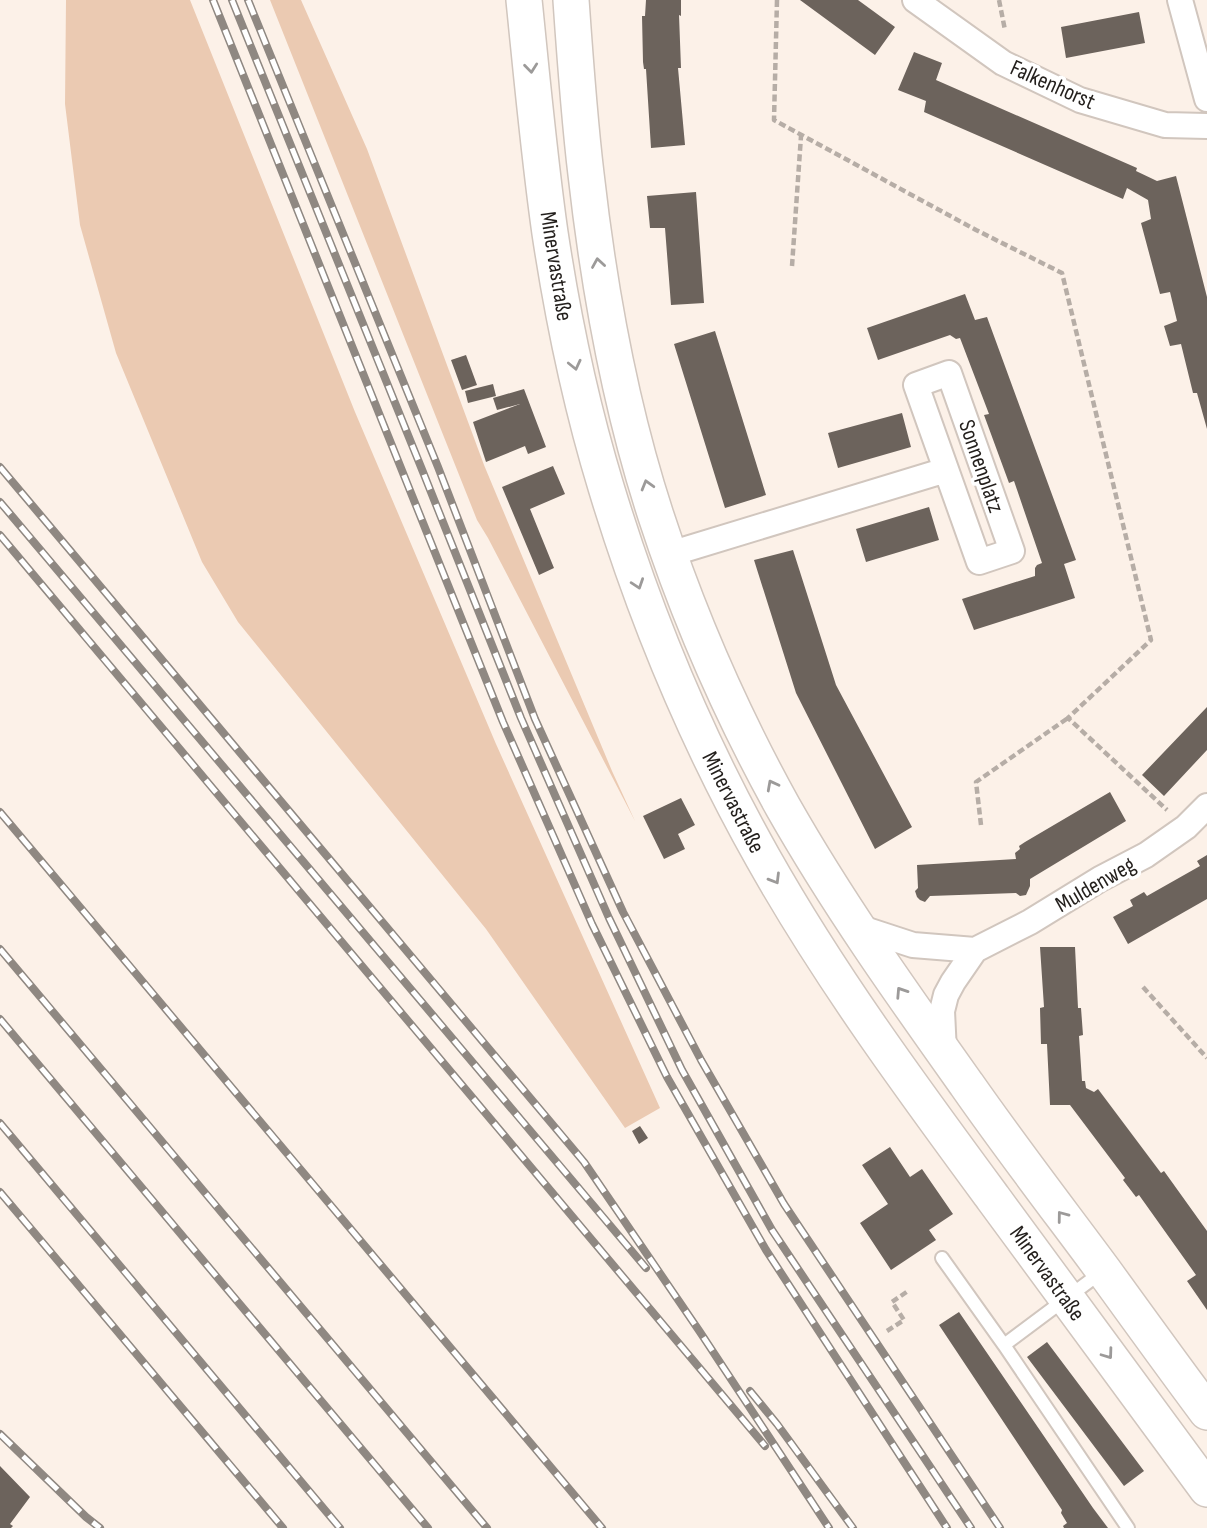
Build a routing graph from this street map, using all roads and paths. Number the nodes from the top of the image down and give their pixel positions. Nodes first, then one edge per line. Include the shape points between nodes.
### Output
1 (524, 0) edge
2 (571, 0) edge
3 (778, 0) edge
4 (915, 0) edge
5 (1180, 0) edge
6 (1207, 99) edge
7 (1207, 125) edge
8 (801, 136) junction
9 (792, 266) dead end
10 (946, 470) junction
11 (670, 554) junction
12 (1068, 718) junction
13 (1207, 806) edge
14 (981, 825) dead end
15 (1186, 827) junction
16 (858, 927) junction
17 (975, 950) junction
18 (1143, 987) dead end
19 (944, 1053) junction
20 (1207, 1058) edge
21 (942, 1258) dead end
22 (1103, 1271) junction
23 (908, 1291) dead end
24 (1067, 1299) junction
25 (887, 1331) dead end
26 (1004, 1345) junction
27 (1207, 1412) edge
28 (1207, 1489) edge
29 (1128, 1528) edge

1 -> 24 main road, Minervastraße via 544,189 568,336 606,485 660,643 718,771 800,920 891,1057
11 -> 2 main road, Minervastraße via 639,456 606,311 586,176
3 - 8 path via 774,121
4 - 7 street, Falkenhorst via 1003,63 1080,100 1165,125
5 - 6 street
8 - 9 path
8 - 12 path via 1062,273 1151,640
10 - 10 street, Sonnenplatz via 916,385 950,373 1012,551 979,562
10 - 11 street, Sonnenplatz
16 -> 11 main road, Minervastraße via 785,810 745,734
12 - 14 path via 976,782
12 - 15 path
13 - 15 street, Muldenweg
15 - 17 street, Muldenweg via 1146,855
16 - 17 street via 913,945
19 -> 16 main road, Minervastraße
17 - 19 street, Muldenweg via 946,995
18 - 20 path
22 -> 19 main road, Minervastraße
21 - 26 lane
22 - 24 lane
22 - 27 main road, Minervastraße
23 - 25 path via 892,1302 904,1320
24 - 26 lane
24 -> 28 main road, Minervastraße
26 - 29 lane

